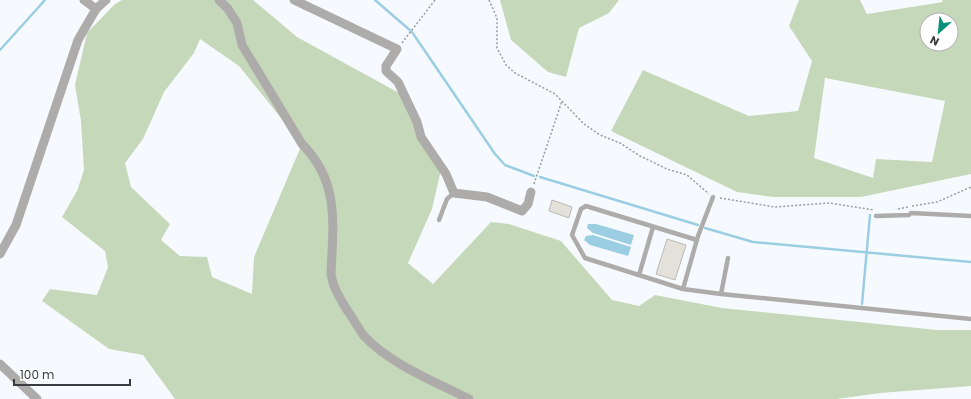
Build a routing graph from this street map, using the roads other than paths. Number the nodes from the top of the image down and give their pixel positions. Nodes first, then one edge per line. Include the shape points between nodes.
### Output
1 (84, 0) edge
2 (106, 0) edge
3 (219, 0) edge
4 (294, 0) edge
5 (96, 10) junction
6 (531, 192) road end
7 (454, 193) junction
8 (712, 197) road end
9 (876, 216) dead end
10 (971, 216) edge
11 (439, 220) dead end
12 (653, 227) junction
13 (697, 240) junction
14 (1, 249) edge
15 (728, 258) dead end
16 (639, 275) junction
17 (683, 289) junction
18 (721, 294) junction
19 (971, 319) edge
20 (0, 364) edge
21 (37, 399) edge
22 (469, 399) edge

1 - 5 street
2 - 5 street
3 - 22 street via 237,23 242,45 302,144 318,164 330,191 331,274 332,284 339,297 364,335 384,352
4 - 7 street via 397,49 386,70 398,82 417,122 421,137 446,174
5 - 14 street via 78,40 16,225
6 - 7 street via 528,204 522,211 487,197
7 - 11 lane via 447,199
8 - 13 lane
9 - 10 lane via 909,216 911,213
12 - 13 lane
12 - 16 lane
12 - 16 lane via 586,206 581,209 572,235 585,258
13 - 17 lane
15 - 18 lane
16 - 17 lane
17 - 18 lane
18 - 19 lane
20 - 21 street

